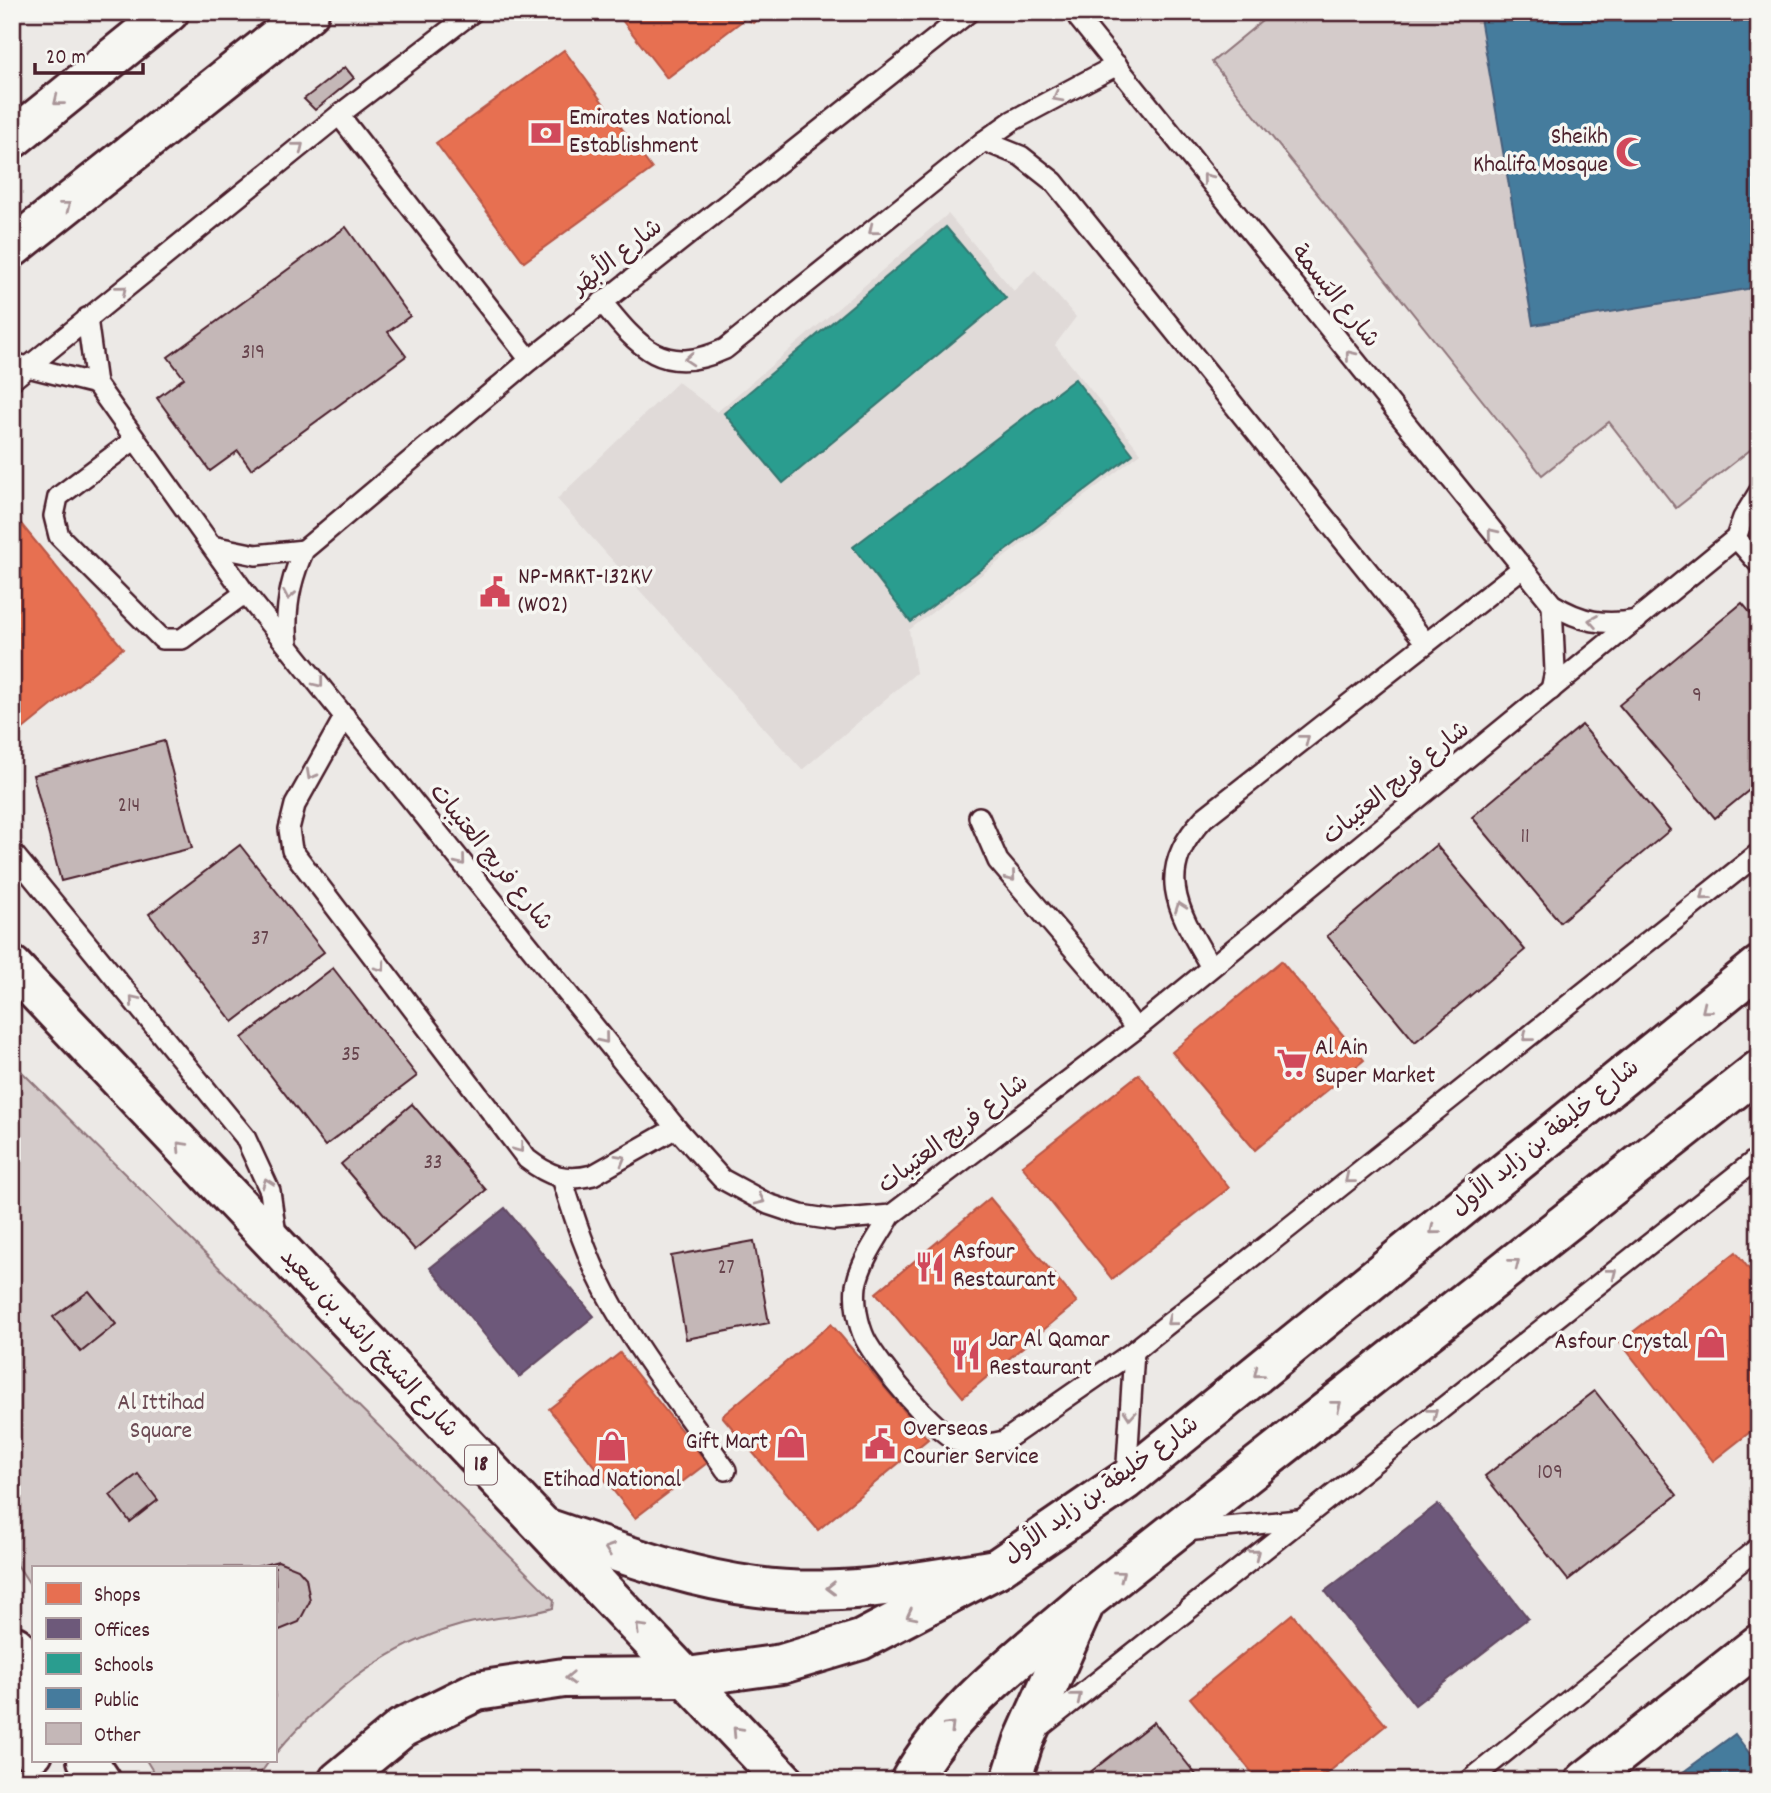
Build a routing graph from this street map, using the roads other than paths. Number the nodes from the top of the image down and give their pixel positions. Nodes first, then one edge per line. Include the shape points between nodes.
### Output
1 (169, 12) edge
2 (309, 12) edge
3 (472, 12) edge
4 (969, 12) edge
5 (1074, 15) edge
6 (1117, 65) junction
7 (339, 115) junction
8 (12, 139) edge
9 (984, 141) junction
10 (12, 248) edge
11 (602, 302) junction
12 (87, 318) junction
13 (530, 360) junction
14 (21, 365) edge
15 (12, 380) edge
16 (96, 384) junction
17 (134, 440) junction
18 (1759, 492) edge
19 (1736, 538) junction
20 (212, 546) junction
21 (304, 550) junction
22 (1759, 564) edge
23 (1521, 569) junction
24 (245, 593) junction
25 (1552, 604) junction
26 (1638, 620) junction
27 (288, 643) junction
28 (1426, 643) junction
29 (1551, 690) junction
30 (345, 716) junction
31 (979, 817) dead end
32 (12, 852) edge
33 (1759, 853) edge
34 (12, 966) edge
35 (1759, 966) edge
36 (1211, 967) junction
37 (1136, 1028) junction
38 (1759, 1070) edge
39 (676, 1128) junction
40 (1759, 1157) edge
41 (562, 1178) junction
42 (891, 1215) junction
43 (278, 1250) junction
44 (1134, 1350) junction
45 (726, 1470) dead end
46 (1126, 1480) junction
47 (1298, 1520) junction
48 (539, 1525) junction
49 (1177, 1532) junction
50 (1759, 1547) edge
51 (996, 1569) junction
52 (1086, 1601) junction
53 (1759, 1644) edge
54 (20, 1654) edge
55 (687, 1677) junction
56 (1024, 1740) junction
57 (32, 1744) edge
58 (35, 1762) edge
59 (88, 1762) edge
60 (38, 1781) edge
61 (101, 1781) edge
62 (338, 1781) edge
63 (783, 1781) edge
64 (910, 1781) edge
65 (1011, 1781) edge
66 (1469, 1781) edge
67 (1585, 1781) edge

1 -> 8 main road
10 -> 2 main road
3 - 7 lane
4 - 11 lane, شارع الأبهَر
5 - 6 lane, شارع البَسمة
6 -> 9 lane
23 -> 6 lane, شارع البَسمة
12 -> 7 lane
7 - 13 lane
9 -> 11 lane via 725,349 708,357 688,361 650,352 634,341
9 - 28 lane via 1021,156 1054,182
11 - 13 lane, شارع الأبهَر
12 - 14 lane
12 - 16 lane, شارع فريج العتيبات
13 - 21 lane, شارع الأبهَر
14 - 15 lane
14 - 16 lane
16 - 17 lane, شارع فريج العتيبات
17 - 20 lane, شارع فريج العتيبات
17 - 24 lane via 58,497 54,516 59,536 162,639 182,639
18 - 19 lane, شارع فريج العتيبات
19 - 22 lane
19 - 26 lane, شارع فريج العتيبات
20 - 21 lane via 256,555
20 - 24 lane, شارع فريج العتيبات
21 -> 27 lane, شارع الأبهَر via 287,600
23 - 25 lane, شارع البَسمة
23 - 28 lane
24 - 27 lane, شارع فريج العتيبات
26 -> 25 lane, شارع البَسمة via 1593,623
25 - 29 lane via 1556,671
26 - 29 lane, شارع فريج العتيبات
27 -> 30 lane, شارع فريج العتيبات
36 -> 28 lane via 1177,903 1173,881 1190,833
29 - 36 lane, شارع فريج العتيبات
30 -> 39 lane, شارع فريج العتيبات
30 -> 41 lane via 295,805 289,829 292,850 527,1159
31 -> 37 lane via 998,861
43 -> 32 lane via 270,1191 245,1137
33 -> 44 lane
43 -> 34 main road, شارع الشيخ راشد بن سعيد / 18
35 -> 46 main road, شارع خليفة بن زايد الأول
36 - 37 lane, شارع فريج العتيبات
37 - 42 lane, شارع فريج العتيبات
49 -> 38 main road
41 -> 39 lane via 593,1175
39 -> 42 lane, شارع فريج العتيبات via 722,1179 768,1204 834,1220
47 -> 40 lane
41 - 45 lane via 606,1292
42 - 44 lane via 863,1263 856,1288 857,1314 865,1339 942,1433 961,1443 982,1446 1004,1441
43 - 48 main road, شارع الشيخ راشد بن سعيد / 18
44 -> 46 lane
46 - 51 main road, شارع خليفة بن زايد الأول
47 - 49 lane
56 -> 47 lane
51 -> 48 main road via 890,1587 758,1588 693,1576
55 -> 48 main road, شارع الشيخ راشد بن سعيد / 18
52 -> 49 main road
50 - 66 lane
51 -> 55 main road, شارع خليفة بن زايد الأول via 861,1640 782,1664
52 - 56 main road
64 -> 52 main road via 928,1748 990,1685
53 - 67 main road
54 - 57 main road
55 -> 62 main road, شارع خليفة بن زايد الأول via 564,1678 477,1691 402,1728
63 -> 55 main road, شارع الشيخ راشد بن سعيد / 18
56 - 65 main road
58 - 60 main road
59 - 61 main road

